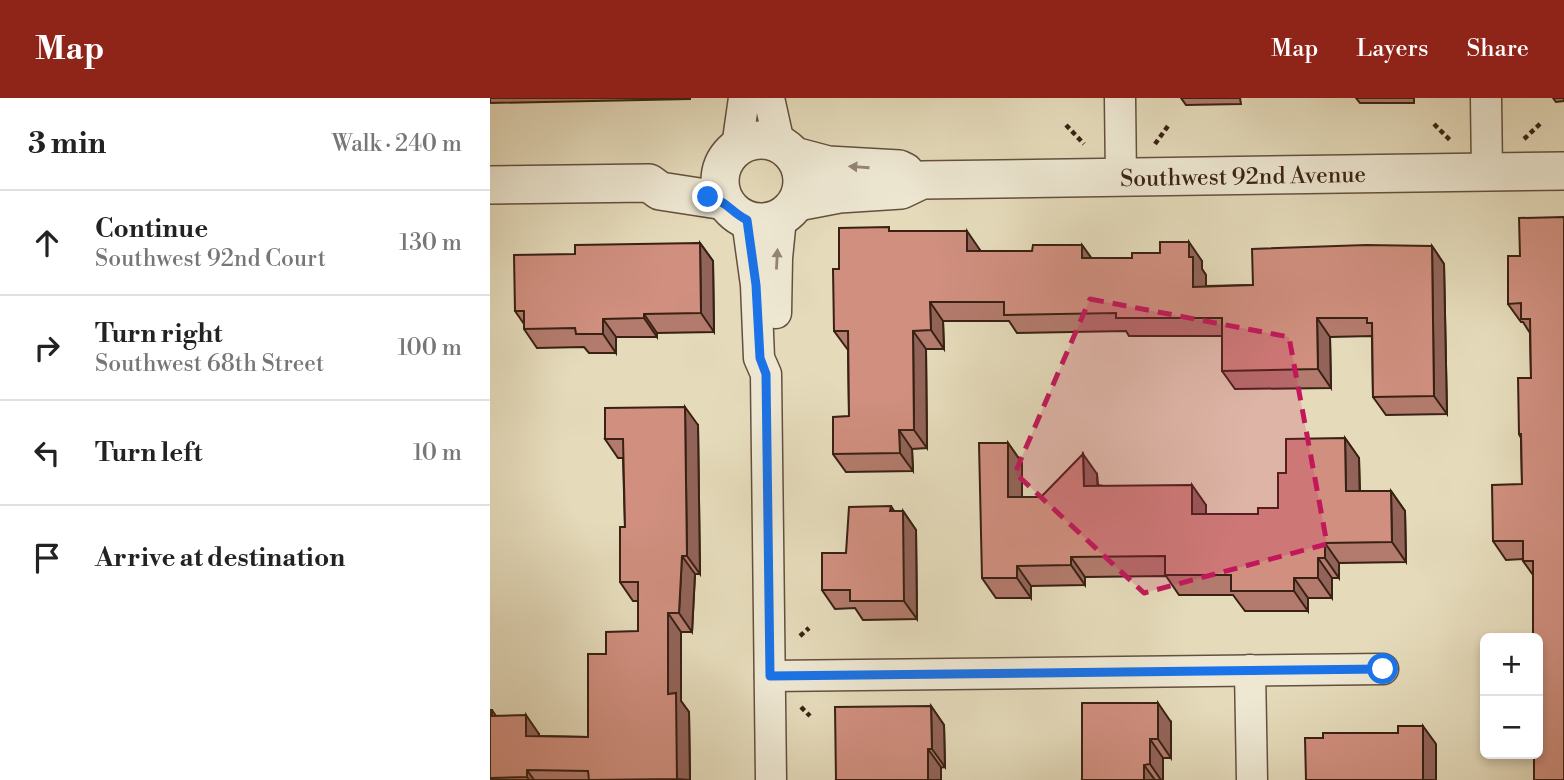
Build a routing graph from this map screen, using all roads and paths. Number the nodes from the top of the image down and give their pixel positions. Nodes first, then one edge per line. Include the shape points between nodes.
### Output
1 (744, 98) edge
2 (769, 98) edge
3 (1120, 98) edge
4 (1486, 98) edge
5 (1541, 123) dead end
6 (1434, 124) dead end
7 (1066, 125) dead end
8 (1168, 126) dead end
9 (1521, 142) dead end
10 (1453, 143) dead end
11 (1084, 144) dead end
12 (1154, 145) dead end
13 (787, 150) junction
14 (730, 156) junction
15 (1564, 171) edge
16 (1487, 172) junction
17 (1121, 178) junction
18 (922, 180) junction
19 (649, 183) junction
20 (490, 185) edge
21 (762, 210) junction
22 (809, 628) dead end
23 (797, 639) dead end
24 (1383, 669) dead end
25 (1250, 670) junction
26 (770, 676) junction
27 (798, 704) dead end
28 (810, 716) dead end
29 (771, 780) edge
30 (1252, 780) edge

1 - 14 street
2 - 13 street
3 - 17 street
4 - 16 street
5 - 9 path
6 - 10 path
7 - 11 path
8 - 12 path
13 - 14 street via 762,139 745,143
18 -> 13 street, Southwest 92nd Avenue via 899,169 828,165
13 - 21 street via 803,179 802,191
14 - 19 street, Southwest 92nd Avenue via 658,176
14 - 21 street via 720,177 721,190
15 - 16 street, Southwest 92nd Avenue
16 - 17 street, Southwest 92nd Avenue
17 - 18 street, Southwest 92nd Avenue
18 - 21 street, Southwest 92nd Avenue via 901,190 839,194
19 - 20 street, Southwest 92nd Avenue
19 - 21 street, Southwest 92nd Avenue via 660,191
21 - 26 street via 756,285 760,358 766,374
22 - 23 path
24 - 25 street
25 - 26 street
25 - 30 street
26 - 29 street
27 - 28 path

